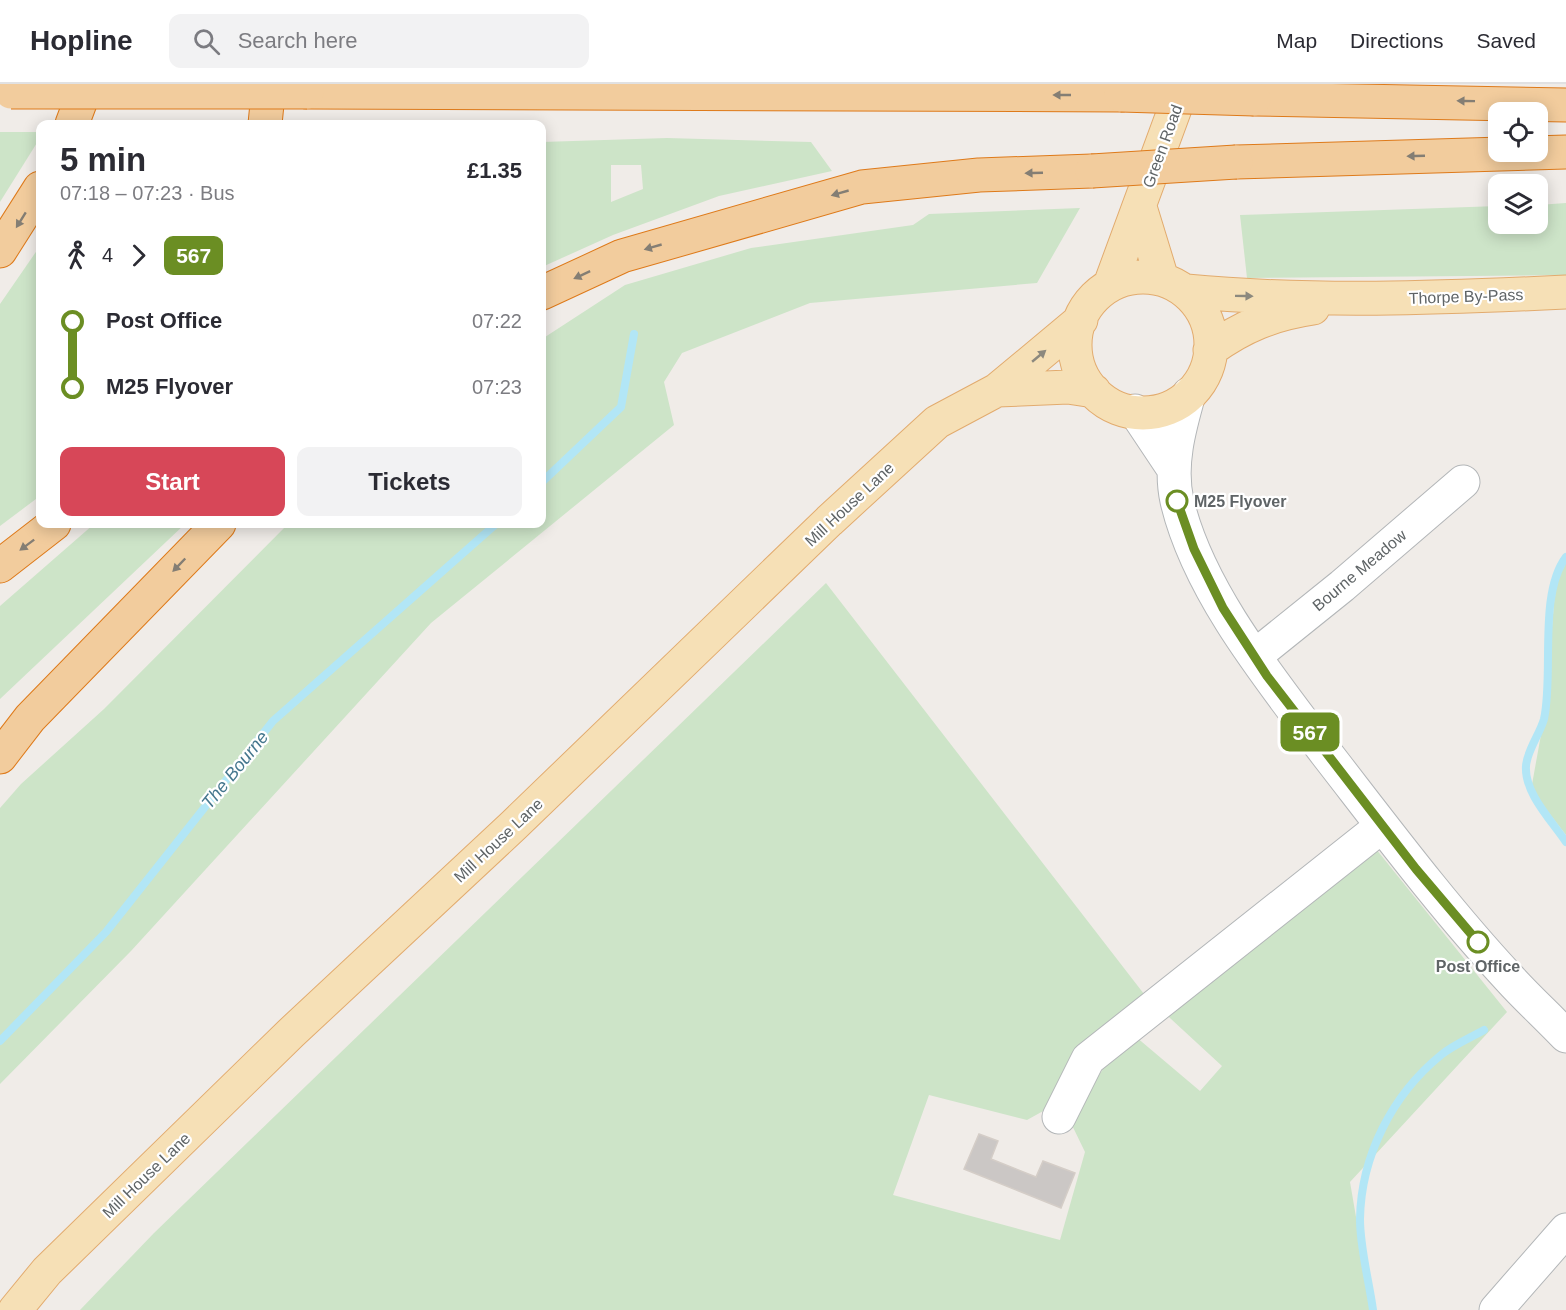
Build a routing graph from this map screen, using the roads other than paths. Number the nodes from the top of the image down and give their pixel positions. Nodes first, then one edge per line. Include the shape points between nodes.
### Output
1 (87, 84) edge
2 (268, 84) edge
3 (1184, 84) edge
4 (5, 92) edge
5 (1566, 105) edge
6 (74, 120) edge
7 (265, 120) edge
8 (1566, 152) edge
9 (36, 194) edge
10 (1140, 207) junction
11 (0, 251) edge
12 (1110, 285) junction
13 (1174, 285) junction
14 (546, 291) edge
15 (1566, 292) edge
16 (1366, 300) junction
17 (1081, 320) junction
18 (1210, 350) junction
19 (997, 390) junction
20 (1094, 391) junction
21 (1189, 394) junction
22 (1135, 411) junction
23 (1173, 468) junction
24 (1463, 482) dead end
25 (49, 528) edge
26 (215, 528) edge
27 (0, 566) edge
28 (1255, 656) junction
29 (30, 718) junction
30 (0, 737) edge
31 (0, 758) edge
32 (1382, 826) junction
33 (1566, 1036) edge
34 (1059, 1117) dead end
35 (1566, 1230) edge
36 (15, 1310) edge
37 (1496, 1310) edge

1 - 6 highway
2 - 7 highway
3 - 10 main road, Green Road
5 -> 4 highway, bridge via 1121,95
8 -> 14 highway, bridge via 979,174 862,187 622,256
9 -> 11 highway
10 - 12 main road, Green Road
10 - 13 main road, Green Road
12 - 13 main road via 1136,277
12 - 17 main road via 1090,302
13 -> 16 main road, Thorpe By-Pass
13 - 18 main road via 1203,311 1212,337
15 - 16 main road, Thorpe By-Pass
16 - 18 main road, Thorpe By-Pass via 1292,311 1238,330
19 -> 17 main road, Mill House Lane
17 - 20 main road via 1075,352 1084,378
18 - 21 main road via 1209,363
19 - 20 main road, Mill House Lane via 1068,387
19 - 36 main road, Mill House Lane via 937,422 829,521 283,1041 47,1271
20 - 22 main road via 1125,411
21 - 22 main road via 1177,404 1151,413
21 - 23 street
22 - 23 street
23 - 28 street via 1177,501 1194,549 1223,608
24 - 28 street, Bourne Meadow
25 -> 27 highway
26 -> 29 highway
28 - 32 street
29 - 30 highway
29 - 31 highway
32 - 33 street via 1508,978
32 - 34 street via 1088,1059
35 - 37 street

